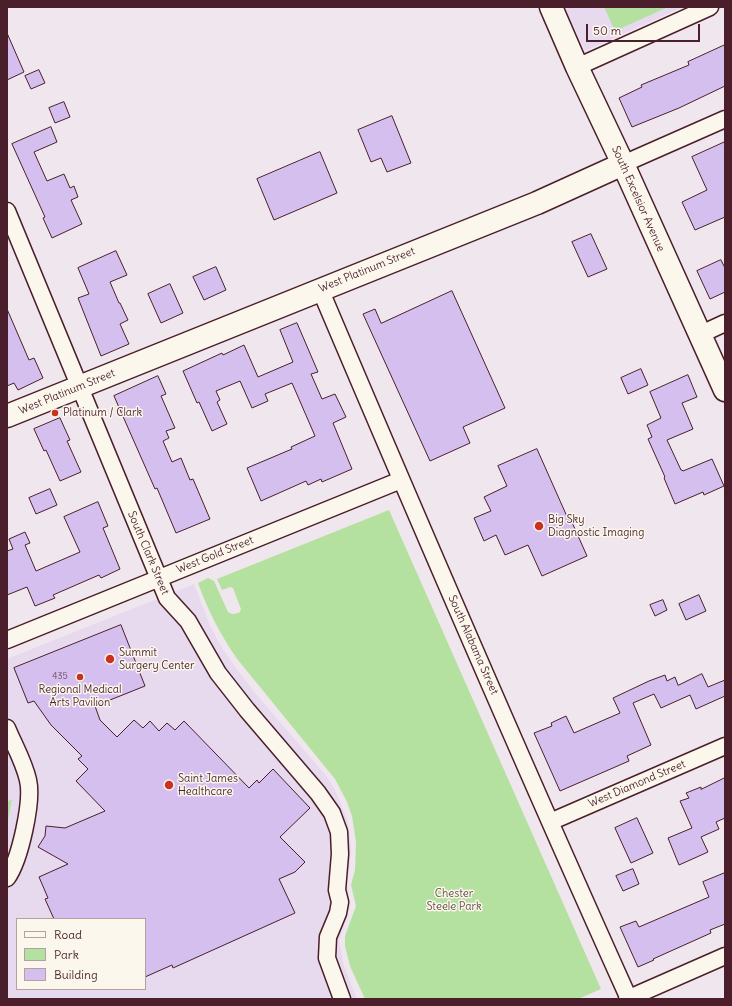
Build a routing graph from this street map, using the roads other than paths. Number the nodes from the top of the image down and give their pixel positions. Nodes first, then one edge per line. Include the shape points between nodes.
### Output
1 (551, 7) edge
2 (710, 7) edge
3 (577, 67) junction
4 (725, 119) edge
5 (623, 164) junction
6 (7, 211) edge
7 (320, 289) junction
8 (725, 323) edge
9 (699, 334) junction
10 (80, 387) junction
11 (725, 390) edge
12 (7, 416) edge
13 (401, 480) junction
14 (158, 578) junction
15 (7, 640) edge
16 (7, 728) edge
17 (725, 746) edge
18 (550, 822) junction
19 (13, 851) edge
20 (7, 878) edge
21 (725, 956) edge
22 (342, 999) edge
23 (628, 999) edge

1 - 3 street, South Excelsior Avenue
2 - 3 street
3 - 5 street, South Excelsior Avenue
4 - 5 street, West Platinum Street
5 - 7 street, West Platinum Street via 536,203
5 - 9 street, South Excelsior Avenue
6 - 10 street, South Clark Street
7 - 10 street, West Platinum Street
7 - 13 street, South Alabama Street
8 - 9 street
9 - 11 street, South Excelsior Avenue
10 - 12 street, West Platinum Street
10 - 14 street, South Clark Street
13 - 14 street, West Gold Street
13 - 18 street, South Alabama Street
14 - 15 street, West Gold Street
14 - 22 street, South Clark Street via 167,598 188,621 218,674 332,813 339,832 337,890 340,902 328,937 327,958
16 - 19 street via 24,768 29,796
17 - 18 street, West Diamond Street
18 - 23 street, South Alabama Street
19 - 20 street via 12,869
21 - 23 street

